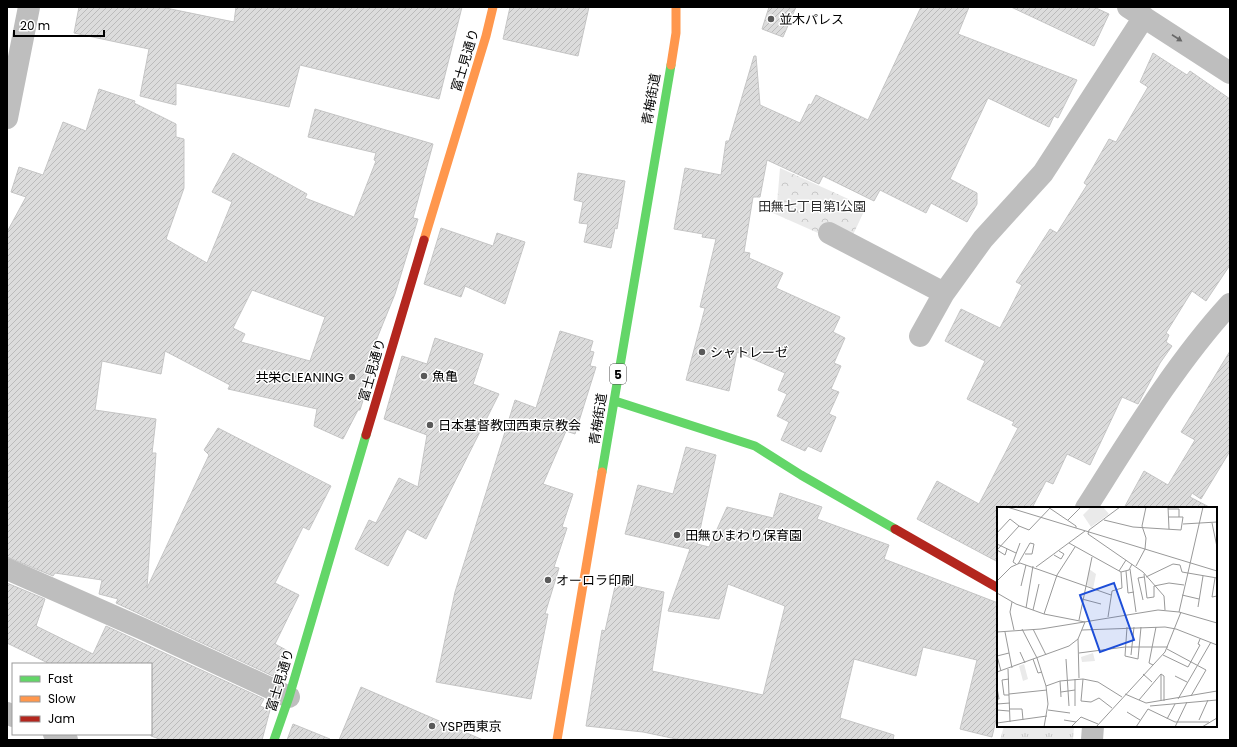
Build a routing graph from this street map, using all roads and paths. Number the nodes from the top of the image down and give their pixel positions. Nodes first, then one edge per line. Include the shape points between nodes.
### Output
1 (29, 7) edge
2 (493, 7) edge
3 (676, 7) edge
4 (1136, 12) edge
5 (1230, 72) edge
6 (7, 118) edge
7 (829, 232) dead end
8 (944, 293) junction
9 (1230, 304) edge
10 (920, 336) dead end
11 (615, 400) junction
12 (1087, 507) edge
13 (7, 569) edge
14 (997, 587) edge
15 (289, 697) junction
16 (1093, 727) edge
17 (56, 735) edge
18 (67, 740) edge
19 (274, 740) edge
20 (557, 740) edge
21 (1092, 740) edge

1 - 6 street
2 - 15 street, 富士見通り
3 - 11 street, 青梅街道 / 5 via 676,33
4 -> 5 street
4 - 8 street via 1043,172 983,238
7 - 8 street
8 - 10 street
9 - 12 street via 1211,324 1139,424
11 - 14 street via 755,446
11 - 20 street, 青梅街道 / 5
13 - 15 street
15 - 19 street, 富士見通り
16 - 21 street
17 - 18 street

